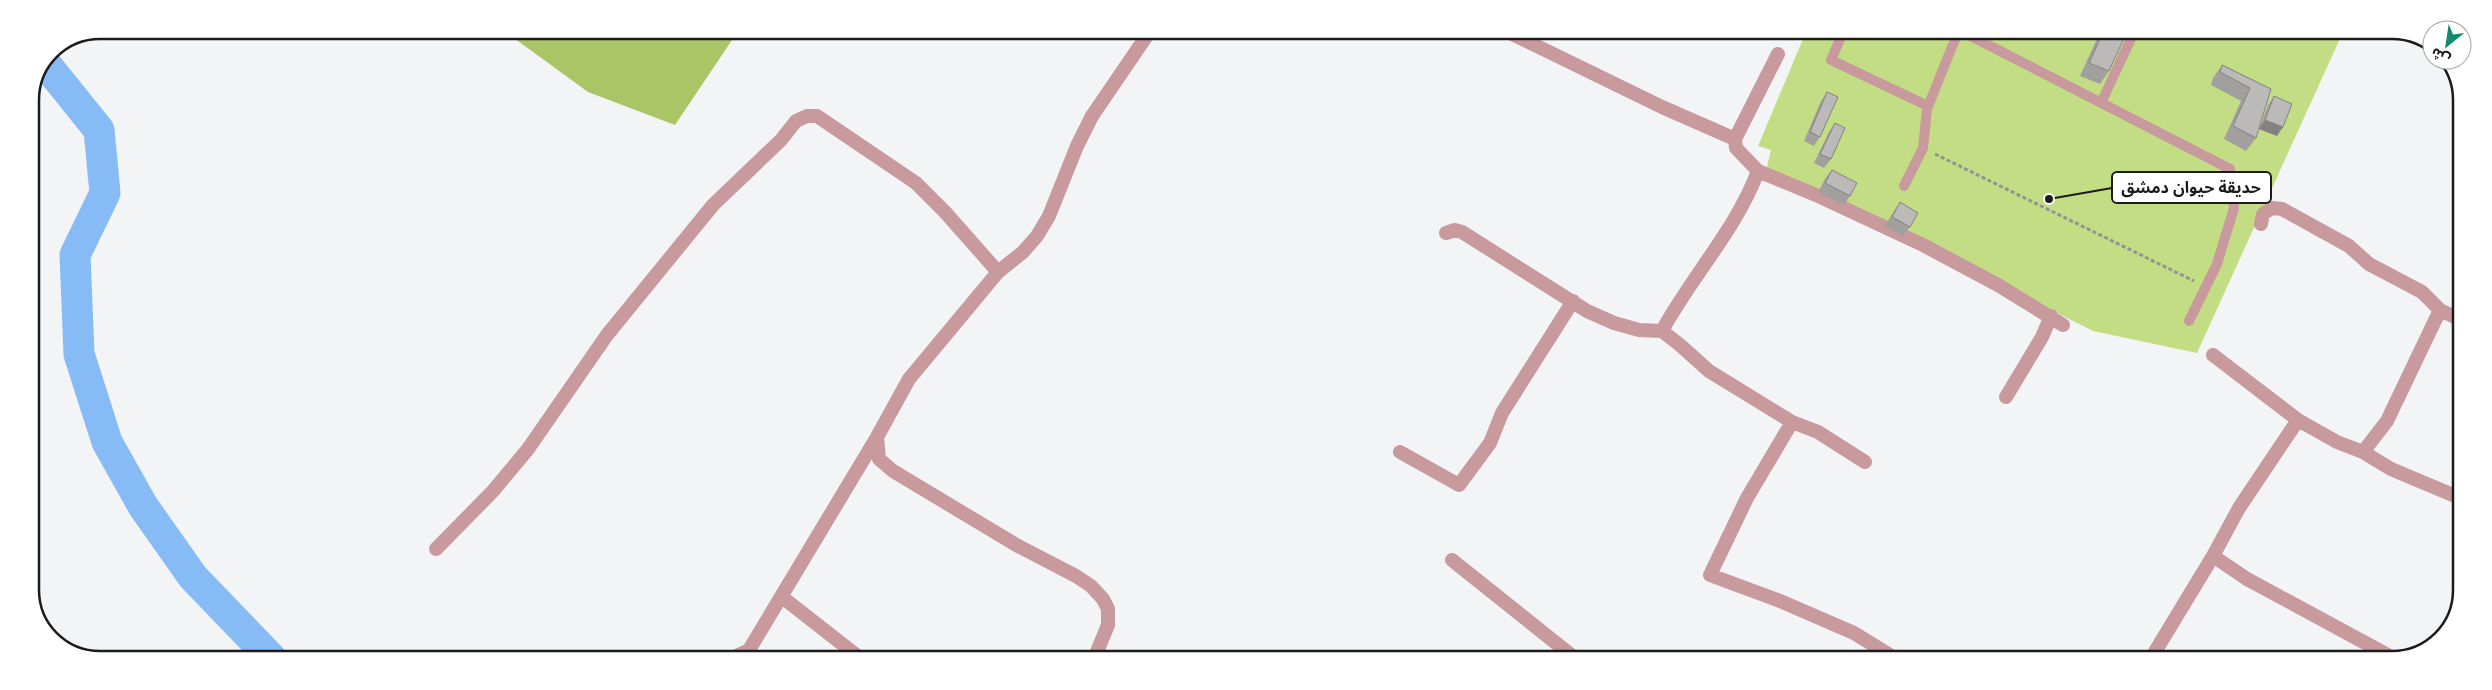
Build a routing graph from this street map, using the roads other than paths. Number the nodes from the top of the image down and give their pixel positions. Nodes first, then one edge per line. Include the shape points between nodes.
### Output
1 (1145, 39) edge
2 (1522, 39) edge
3 (1840, 39) edge
4 (1955, 39) edge
5 (1977, 39) edge
6 (2131, 39) edge
7 (1778, 54) dead end
8 (2101, 103) junction
9 (1928, 106) junction
10 (1735, 139) junction
11 (1758, 171) junction
12 (1904, 186) dead end
13 (2261, 224) dead end
14 (1446, 233) dead end
15 (998, 272) junction
16 (1573, 301) junction
17 (2440, 310) junction
18 (2051, 316) junction
19 (2453, 316) edge
20 (2189, 321) dead end
21 (2063, 325) dead end
22 (1662, 331) junction
23 (2212, 355) dead end
24 (2006, 398) dead end
25 (2298, 420) junction
26 (1792, 422) junction
27 (877, 438) junction
28 (1400, 452) dead end
29 (2363, 452) junction
30 (1865, 462) dead end
31 (2453, 495) edge
32 (436, 549) dead end
33 (2213, 556) junction
34 (1452, 560) dead end
35 (782, 597) junction
36 (747, 651) edge
37 (851, 651) edge
38 (1097, 651) edge
39 (1566, 651) edge
40 (1882, 651) edge
41 (2155, 651) edge
42 (2380, 651) edge

1 - 15 street via 1092,116 1049,216 1037,236
2 - 10 street
3 - 9 lane via 1831,60
4 - 9 lane
5 - 8 lane
6 - 8 lane
7 - 10 street
8 - 20 lane via 2230,169 2234,208 2217,264
9 - 12 lane via 1923,148
10 - 11 street via 1736,148
11 - 18 street via 1923,246
11 - 22 street via 1731,225 1677,303
13 - 17 street via 2263,214 2272,208 2282,209 2349,246 2369,264 2422,292
14 - 16 street via 1462,232
15 - 27 street via 909,379
15 - 32 street via 916,183 817,116 796,121 781,140 714,205 607,335 528,449 493,491
16 - 22 street via 1586,311 1614,323 1639,330
16 - 28 street via 1502,413 1490,443 1459,485
17 - 19 street
17 - 29 street via 2387,421
18 - 21 street
18 - 24 street
22 - 26 street via 1709,371
23 - 25 street
25 - 29 street
25 - 33 street via 2239,508
26 - 30 street via 1818,432
26 - 40 street via 1747,498 1710,575 1854,633
27 - 35 street
27 - 38 street via 879,458 893,471 1091,586 1108,609 1108,625
29 - 31 street via 2390,469
33 - 41 street
33 - 42 street via 2246,579
34 - 39 street
35 - 36 street
35 - 37 street

